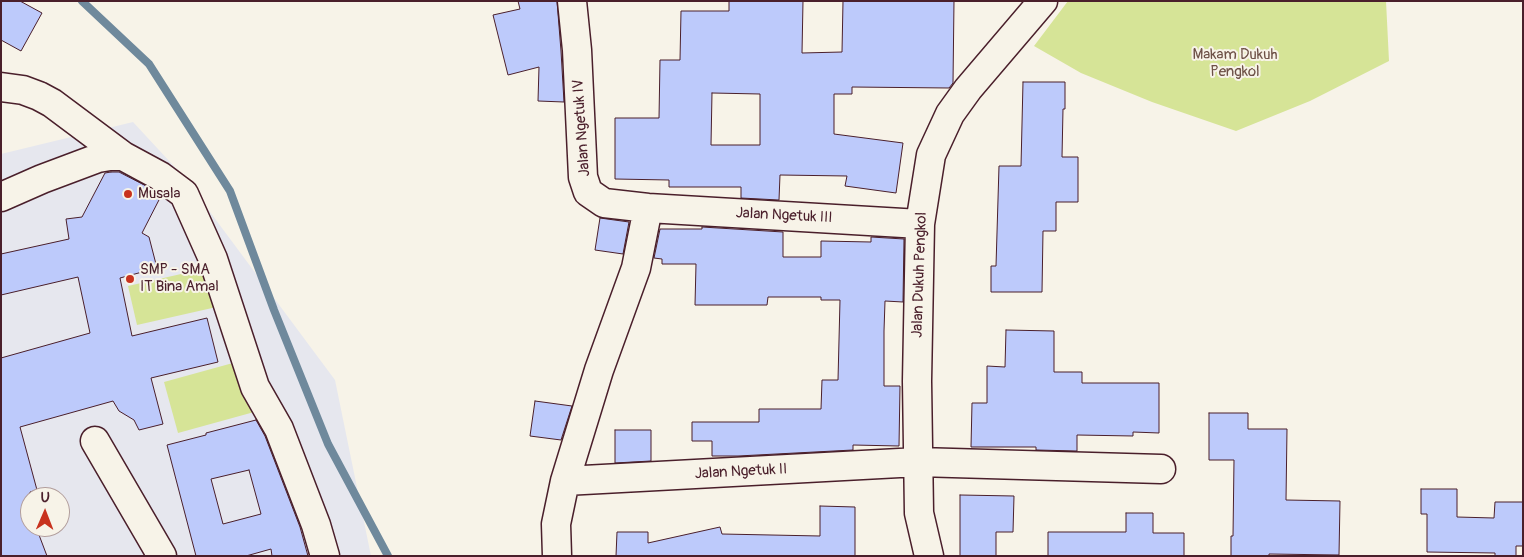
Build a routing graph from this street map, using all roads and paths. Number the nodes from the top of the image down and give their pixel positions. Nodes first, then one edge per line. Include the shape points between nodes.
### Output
1 (572, 1) edge
2 (1043, 1) edge
3 (1, 87) edge
4 (123, 156) junction
5 (1, 197) edge
6 (648, 208) junction
7 (920, 224) junction
8 (95, 441) dead end
9 (918, 462) junction
10 (1161, 469) dead end
11 (564, 481) junction
12 (162, 556) edge
13 (325, 556) edge
14 (557, 556) edge
15 (929, 556) edge

1 - 6 street, Jalan Ngetuk IV via 583,177 588,192 604,204
2 - 7 street, Jalan Dukuh Pengkol via 950,114 931,155
3 - 4 street via 23,90 52,103
4 - 5 street via 98,158
4 - 13 street via 160,176 184,194 213,259 255,387 279,428
6 - 7 street, Jalan Ngetuk III
6 - 11 street via 636,268
7 - 9 street, Jalan Dukuh Pengkol
8 - 12 street
9 - 10 street, Jalan Ngetuk II
9 - 11 street, Jalan Ngetuk II
9 - 15 street, Jalan Dukuh Pengkol via 919,513
11 - 14 street via 556,524

